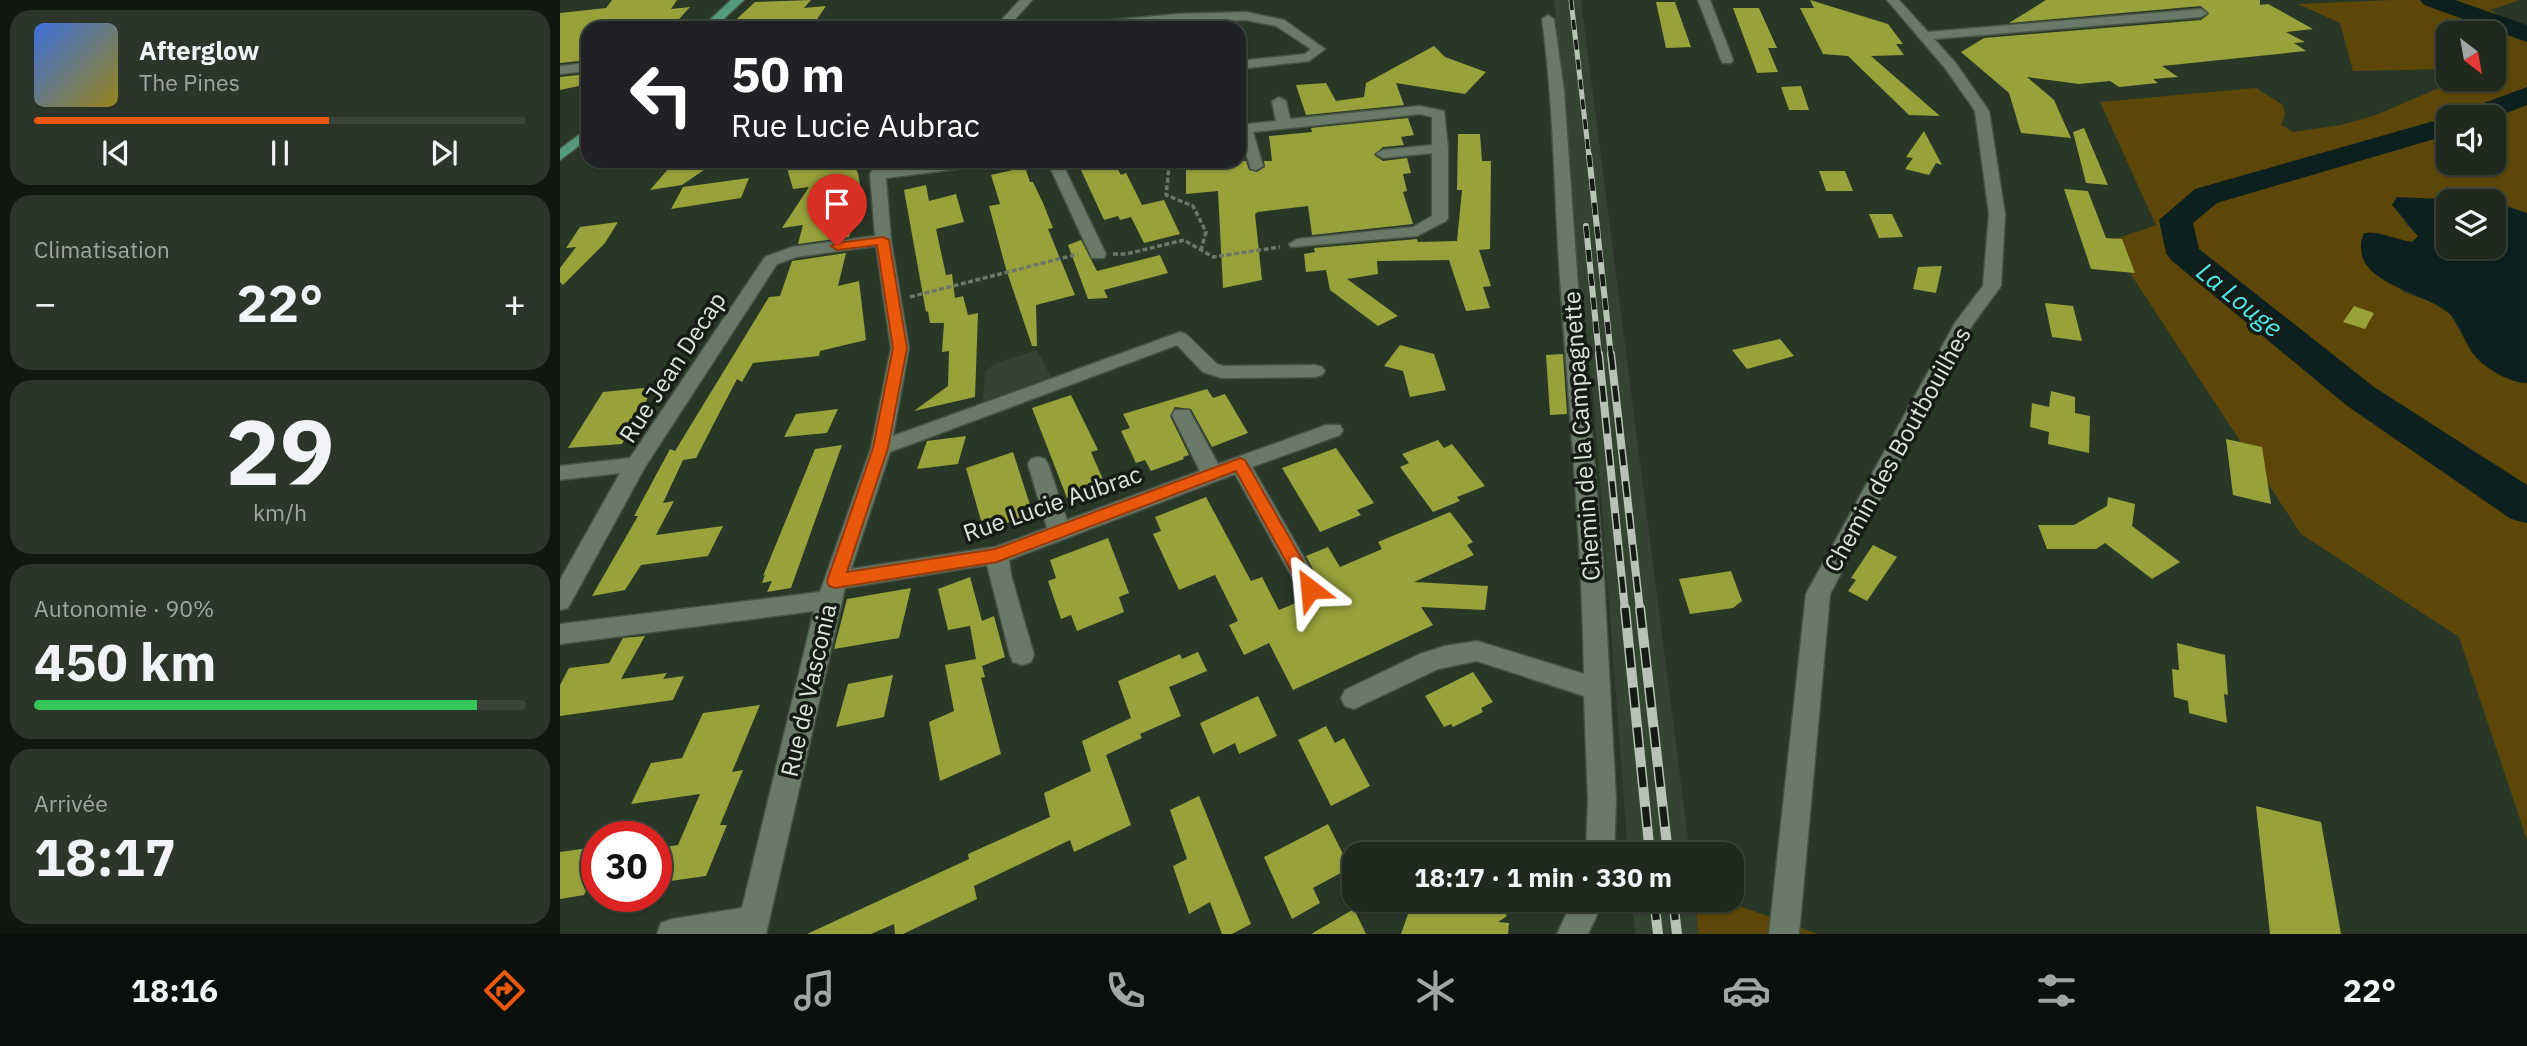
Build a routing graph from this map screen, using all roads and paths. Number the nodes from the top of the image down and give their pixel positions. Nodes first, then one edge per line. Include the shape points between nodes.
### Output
1 (738, 0) edge
2 (1026, 0) edge
3 (1704, 0) edge
4 (1893, 0) edge
5 (2201, 13) dead end
6 (1548, 19) dead end
7 (715, 21) edge
8 (1006, 21) edge
9 (1221, 21) edge
10 (1924, 36) junction
11 (1727, 60) dead end
12 (1246, 64) edge
13 (581, 68) edge
14 (560, 70) edge
15 (1279, 101) dead end
16 (1284, 124) junction
17 (1246, 129) edge
18 (581, 139) edge
19 (1246, 140) edge
20 (1441, 148) junction
21 (562, 152) edge
22 (1382, 154) dead end
23 (1256, 166) dead end
24 (881, 168) edge
25 (1057, 168) edge
26 (1169, 168) edge
27 (883, 240) junction
28 (1297, 244) joint
29 (1201, 250) junction
30 (1097, 251) junction
31 (892, 302) junction
32 (1315, 372) dead end
33 (1182, 415) dead end
34 (1333, 430) dead end
35 (881, 448) junction
36 (636, 464) junction
37 (1038, 464) dead end
38 (1240, 464) junction
39 (560, 473) edge
40 (1212, 474) junction
41 (1059, 531) junction
42 (997, 555) junction
43 (1310, 589) dead end
44 (832, 590) junction
45 (560, 601) edge
46 (560, 634) edge
47 (1022, 655) dead end
48 (1597, 689) junction
49 (1354, 698) dead end
50 (1601, 842) edge
51 (1583, 912) edge
52 (752, 928) edge
53 (672, 934) edge
54 (1572, 934) edge
55 (1784, 934) edge

1 - 7 main road
2 - 8 street
3 - 11 street
4 - 10 street, Chemin des Boutbouilhes
5 - 10 street
6 - 48 street, Chemin de la Campagnette via 1563,142
9 - 12 street via 1246,16 1274,21 1319,49 1309,57
10 - 55 street, Chemin des Boutbouilhes via 1982,111 1997,214 1992,286 1964,323 1818,594
13 - 14 street
15 - 16 street
16 - 17 street
16 - 20 street via 1420,110 1439,114
18 - 21 main road
19 - 23 street
20 - 22 street
20 - 28 street via 1440,218 1417,231
24 - 27 street, Rue de Vasconia
25 - 30 street
26 - 29 path via 1166,195 1192,206 1206,232
27 - 31 street, Rue de Vasconia
27 - 36 street, Rue Jean Decap via 792,252 771,261
28 - 29 path via 1213,257
29 - 30 path via 1184,240 1126,254
30 - 31 path
31 - 35 street, Rue de Vasconia via 900,348
32 - 35 street via 1222,372 1210,368 1180,338
33 - 40 street
34 - 38 street, Rue Lucie Aubrac
35 - 44 street, Rue de Vasconia
36 - 39 street
36 - 45 street, Rue Jean Decap
37 - 41 street
38 - 40 street, Rue Lucie Aubrac
38 - 43 street
40 - 41 street, Rue Lucie Aubrac
41 - 42 street, Rue Lucie Aubrac
42 - 44 street, Rue Lucie Aubrac
42 - 47 street
44 - 46 street, Rue Lucie Aubrac
44 - 52 street, Rue de Vasconia
48 - 49 street via 1477,651 1431,661
48 - 50 street, Chemin de la Campagnette
51 - 54 street
52 - 53 street

